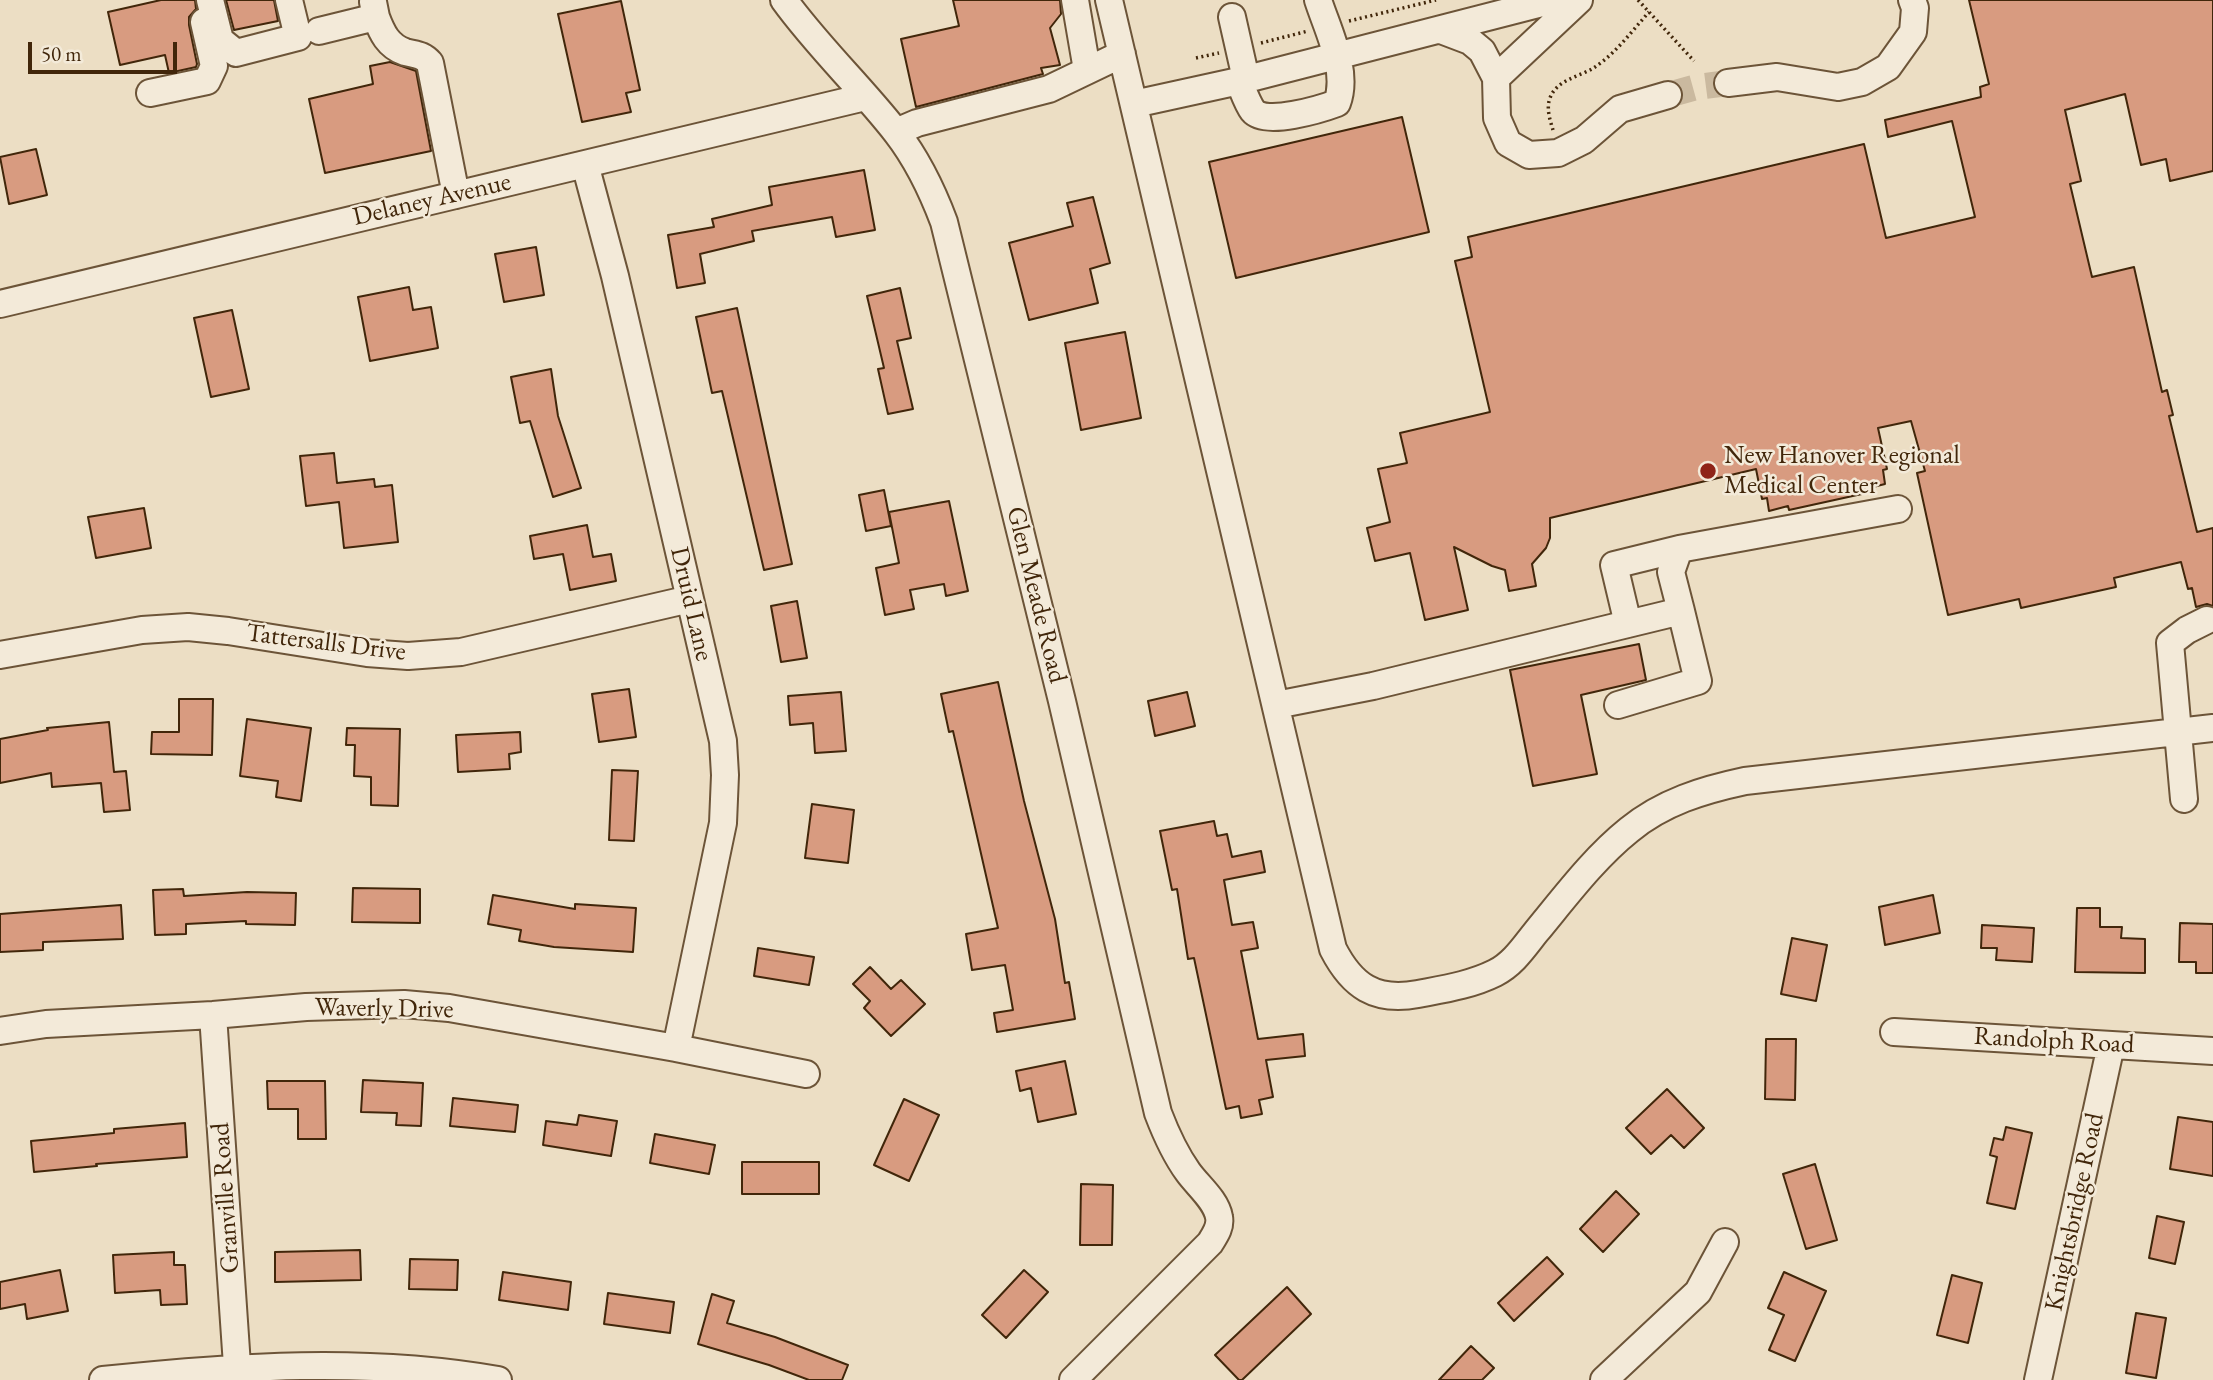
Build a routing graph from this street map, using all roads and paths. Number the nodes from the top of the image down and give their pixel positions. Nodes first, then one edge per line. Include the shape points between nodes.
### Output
1 (199, 0) edge
2 (210, 0) edge
3 (289, 0) edge
4 (784, 0) edge
5 (1075, 0) edge
6 (1109, 0) edge
7 (1318, 0) edge
8 (1554, 0) edge
9 (1579, 0) edge
10 (1637, 0) edge
11 (1912, 0) edge
12 (374, 8) edge
13 (1649, 12) junction
14 (1232, 17) dead end
15 (1441, 30) junction
16 (319, 31) dead end
17 (1122, 54) junction
18 (1337, 56) junction
19 (1694, 61) dead end
20 (1087, 70) junction
21 (1496, 78) junction
22 (1242, 80) junction
23 (1728, 83) tunnel mouth
24 (150, 93) dead end
25 (1668, 95) tunnel mouth
26 (865, 97) junction
27 (1134, 104) junction
28 (896, 132) junction
29 (1558, 153) junction
30 (585, 164) junction
31 (456, 195) junction
32 (0, 304) edge
33 (1898, 509) dead end
34 (1679, 549) junction
35 (690, 599) junction
36 (1681, 611) junction
37 (2207, 620) dead end
38 (1628, 624) junction
39 (0, 655) edge
40 (1276, 705) junction
41 (1618, 705) dead end
42 (2213, 728) edge
43 (2177, 733) junction
44 (2184, 799) dead end
45 (213, 1015) junction
46 (0, 1031) edge
47 (1894, 1032) dead end
48 (2111, 1045) junction
49 (676, 1048) junction
50 (2213, 1051) edge
51 (806, 1074) dead end
52 (1725, 1242) dead end
53 (238, 1375) edge
54 (103, 1380) edge
55 (498, 1380) edge
56 (1073, 1380) edge
57 (1604, 1380) edge
58 (2038, 1380) edge

1 - 24 street via 214,66 207,81
2 - 3 street via 220,40 236,53 298,37
4 - 26 street, Glen Meade Road
5 - 20 street
6 - 17 street
7 - 18 street
8 - 15 street
9 - 21 street
10 - 13 path
11 - 23 street via 1913,32 1888,67 1862,82 1838,87 1777,77
12 - 16 street
12 - 31 street via 383,35 393,46 423,55 430,63
13 - 19 path
13 - 29 path via 1605,60 1560,84 1550,97 1549,116
14 - 22 street
15 - 18 street
15 - 21 street via 1482,51
17 - 20 street
17 - 27 street
18 - 22 street
18 - 22 street via 1340,96 1329,106 1261,117 1253,111
20 - 28 street via 1049,89
21 - 29 street via 1497,118 1508,143 1529,155
22 - 27 street
25 - 29 street via 1620,109 1584,140
26 - 28 street, Glen Meade Road
26 - 30 street, Delaney Avenue
27 - 40 street
28 - 56 street, Glen Meade Road via 935,198 954,258 1158,1114 1188,1173 1216,1207 1219,1223 1210,1242
30 - 31 street, Delaney Avenue
30 - 35 street, Druid Lane
31 - 32 street, Delaney Avenue
33 - 34 street
34 - 36 street via 1671,572
34 - 38 street via 1614,565
35 - 39 street, Tattersalls Drive via 461,652 367,653 188,627 142,630
35 - 49 street, Druid Lane via 723,741 725,775 723,823
36 - 38 street
36 - 41 street via 1698,681
37 - 43 street via 2170,643
38 - 40 street
40 - 43 street via 1333,949 1344,971 1363,986 1400,996 1469,984 1497,972 1516,957 1608,848 1652,812 1709,788
42 - 43 street
43 - 44 street
45 - 46 street, Waverly Drive via 46,1024
45 - 49 street, Waverly Drive via 404,1004
45 - 53 street, Granville Road
47 - 48 street, Randolph Road
48 - 50 street, Randolph Road
48 - 58 street, Knightsbridge Road
49 - 51 street, Waverly Drive
52 - 57 street via 1698,1292
53 - 54 street
53 - 55 street via 354,1365

